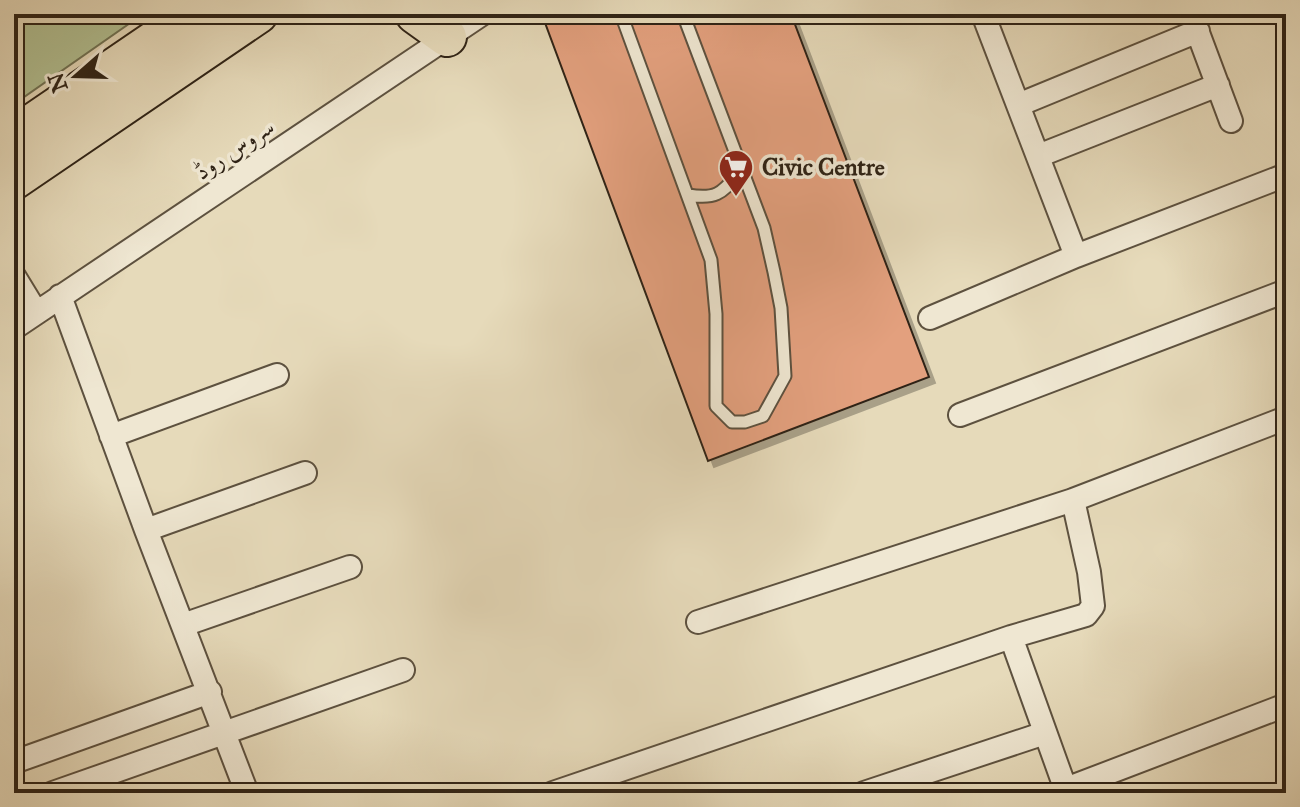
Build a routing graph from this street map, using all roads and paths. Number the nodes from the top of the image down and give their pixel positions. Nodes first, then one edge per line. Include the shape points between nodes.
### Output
1 (193, 14) edge
2 (258, 14) edge
3 (415, 14) edge
4 (482, 14) edge
5 (621, 14) edge
6 (683, 14) edge
7 (983, 14) edge
8 (1194, 22) edge
9 (447, 37) junction
10 (1218, 85) junction
11 (1018, 105) junction
12 (1231, 121) dead end
13 (14, 136) edge
14 (1038, 156) junction
15 (742, 170) junction
16 (1286, 175) edge
17 (14, 180) edge
18 (688, 195) junction
19 (1076, 256) junction
20 (14, 276) edge
21 (1286, 291) edge
22 (60, 296) junction
23 (36, 312) junction
24 (930, 318) dead end
25 (14, 328) edge
26 (277, 375) dead end
27 (960, 415) dead end
28 (1286, 418) edge
29 (111, 436) junction
30 (305, 473) dead end
31 (1073, 500) junction
32 (146, 530) junction
33 (350, 567) dead end
34 (698, 622) dead end
35 (183, 625) junction
36 (1011, 637) junction
37 (403, 670) dead end
38 (210, 692) junction
39 (1286, 705) edge
40 (1045, 733) junction
41 (223, 734) junction
42 (14, 762) edge
43 (1066, 791) edge
44 (53, 793) edge
45 (247, 793) edge
46 (553, 793) edge
47 (864, 793) edge

1 - 13 highway
2 - 17 highway
3 - 9 highway
4 - 9 street, سروس روڈ
5 - 18 lane
6 - 15 lane
7 - 11 street
8 - 10 street
8 - 11 street
9 - 22 street, سروس روڈ
10 - 12 street
10 - 14 street
11 - 14 street
14 - 19 street
15 - 18 lane via 720,194
15 - 18 lane via 774,272 785,376 763,416 745,422 732,422 716,406 711,260
16 - 19 street
19 - 24 street
20 - 23 street
21 - 27 street
22 - 23 street, سروس روڈ
22 - 29 street
23 - 25 street, سروس روڈ
26 - 29 street
28 - 31 street
29 - 32 street
30 - 32 street
31 - 34 street
31 - 36 street via 1093,606 1086,615
32 - 35 street
33 - 35 street
35 - 38 street
36 - 40 street
36 - 46 street
37 - 41 street
38 - 41 street
38 - 42 street
39 - 43 street
40 - 43 street
40 - 47 street
41 - 44 street
41 - 45 street

